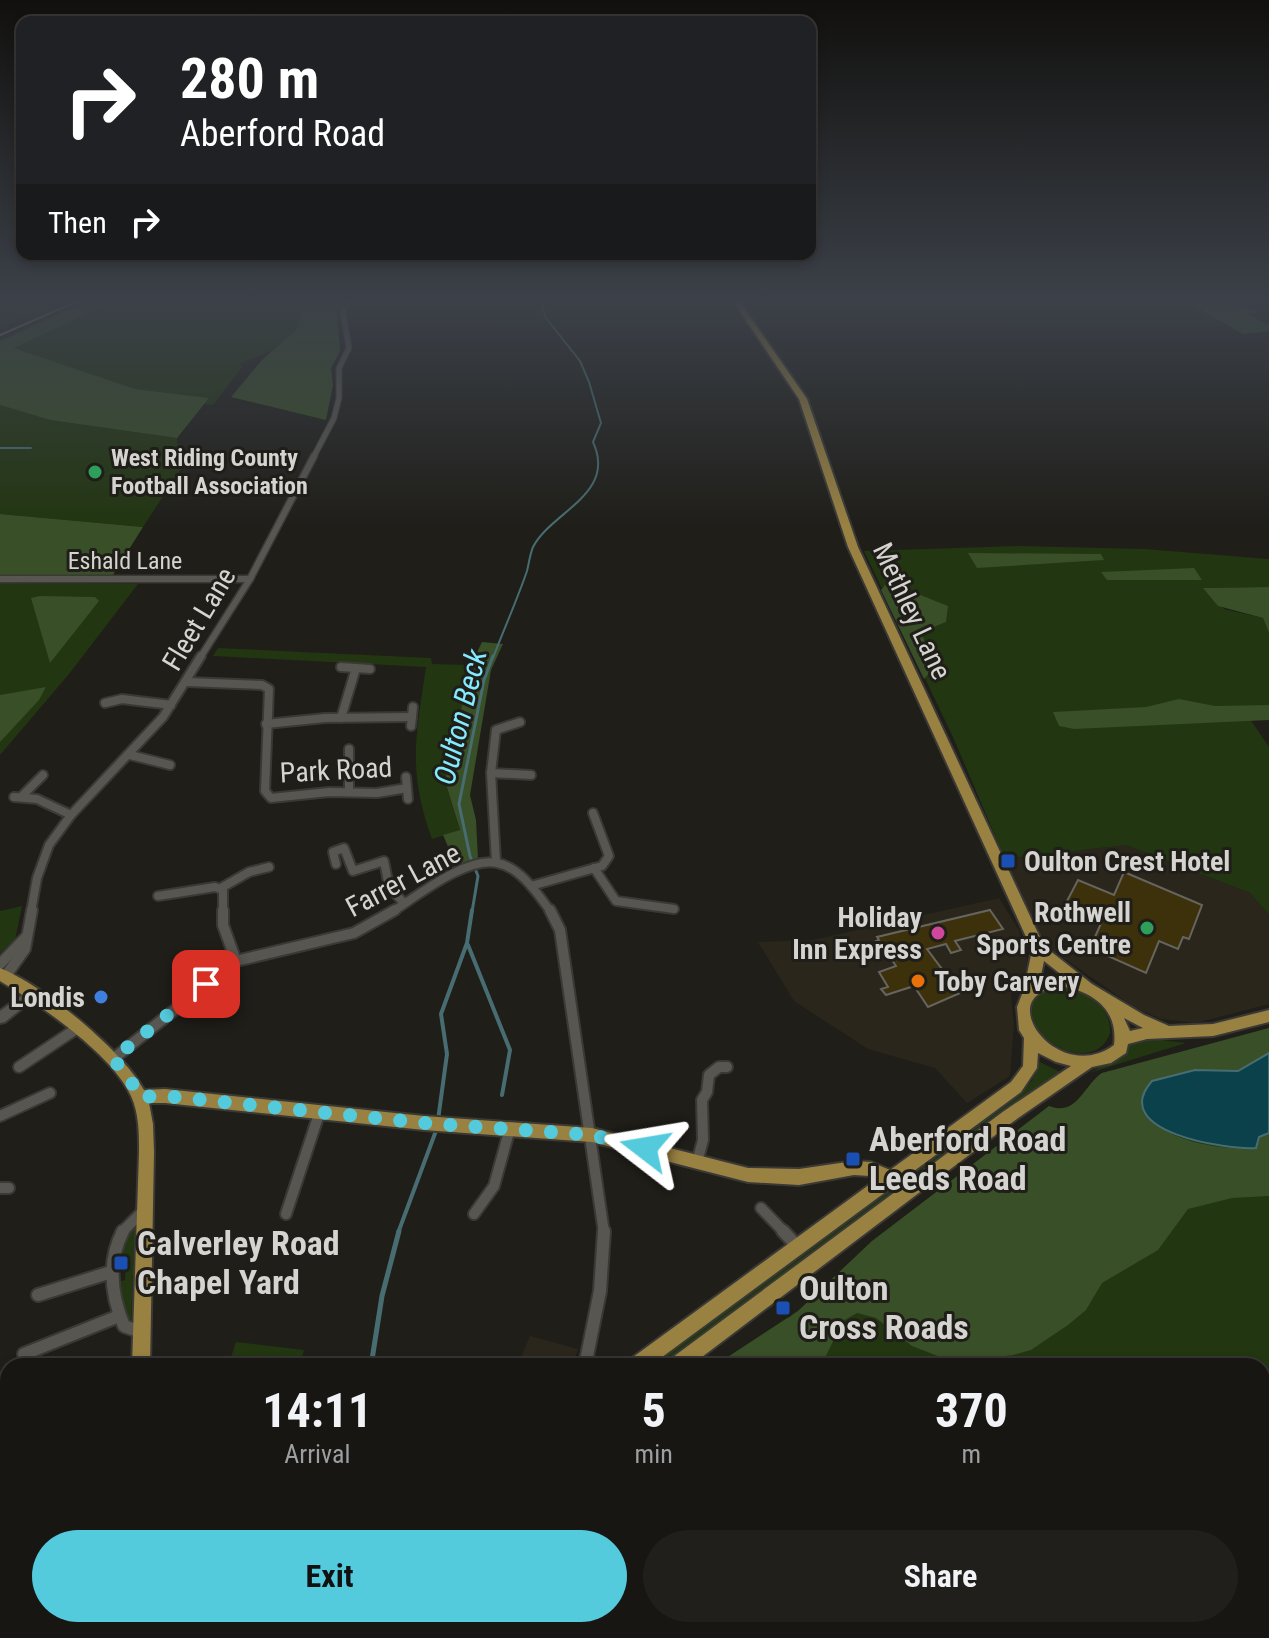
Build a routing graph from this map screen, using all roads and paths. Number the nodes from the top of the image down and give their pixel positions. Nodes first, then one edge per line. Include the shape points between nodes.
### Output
1 (339, 374) edge
2 (786, 374) edge
3 (0, 579) edge
4 (250, 579) junction
5 (341, 667) dead end
6 (356, 668) junction
7 (370, 669) dead end
8 (187, 682) junction
9 (103, 703) dead end
10 (171, 705) junction
11 (413, 707) dead end
12 (412, 717) junction
13 (341, 718) junction
14 (520, 722) dead end
15 (266, 724) junction
16 (411, 726) dead end
17 (349, 749) dead end
18 (130, 755) junction
19 (170, 765) dead end
20 (491, 773) junction
21 (43, 775) dead end
22 (531, 775) dead end
23 (406, 777) dead end
24 (407, 788) junction
25 (349, 792) junction
26 (408, 799) dead end
27 (593, 813) dead end
28 (71, 815) junction
29 (496, 862) junction
30 (336, 864) dead end
31 (269, 867) dead end
32 (594, 868) junction
33 (531, 886) junction
34 (221, 888) junction
35 (158, 896) dead end
36 (404, 903) junction
37 (674, 909) dead end
38 (1039, 950) junction
39 (236, 961) junction
40 (2, 972) edge
41 (1086, 986) junction
42 (1031, 991) junction
43 (32, 993) junction
44 (1109, 1002) junction
45 (1269, 1016) edge
46 (0, 1018) edge
47 (76, 1029) junction
48 (1169, 1032) junction
49 (1031, 1035) junction
50 (1124, 1039) junction
51 (113, 1059) junction
52 (1086, 1064) junction
53 (19, 1067) dead end
54 (727, 1067) dead end
55 (50, 1093) dead end
56 (139, 1097) junction
57 (320, 1111) junction
58 (0, 1116) edge
59 (510, 1128) junction
60 (592, 1135) junction
61 (697, 1162) junction
62 (891, 1178) junction
63 (761, 1208) dead end
64 (144, 1210) junction
65 (286, 1214) dead end
66 (474, 1214) dead end
67 (797, 1246) junction
68 (111, 1272) junction
69 (38, 1295) dead end
70 (119, 1316) junction
71 (142, 1332) junction
72 (24, 1354) dead end
73 (141, 1358) edge
74 (587, 1358) edge
75 (646, 1358) edge
76 (686, 1358) edge

1 - 4 street, Fleet Lane via 336,413
2 - 38 main road, Methley Lane via 803,399 853,547
3 - 4 street, Eshald Lane
4 - 8 street, Fleet Lane
5 - 6 street
6 - 7 street
6 - 13 street
8 - 10 street, Fleet Lane
8 - 15 street, Park Road via 266,686 271,692
9 - 10 street via 122,699
10 - 18 street, Fleet Lane
11 - 12 street
12 - 13 street
12 - 16 street
13 - 15 street
14 - 20 street via 496,730
15 - 25 street, Park Road via 268,796
17 - 25 street
18 - 19 street
18 - 28 street, Fleet Lane
20 - 22 street
20 - 29 street
21 - 28 street via 19,796
23 - 24 street, Park Road
24 - 25 street, Park Road
24 - 26 street, Park Road
27 - 32 street via 609,856 606,864
28 - 40 street, Fleet Lane via 42,862 22,958
29 - 33 street, Farrer Lane
29 - 36 street, Farrer Lane via 465,869
30 - 36 street via 333,852 344,848 353,871 384,861 389,887
31 - 34 street
32 - 33 street
32 - 37 street via 616,901
33 - 60 street, Farrer Lane via 560,930
34 - 35 street
34 - 39 street via 223,925
36 - 39 street, Farrer Lane via 345,936
38 - 41 main road, Methley Lane
38 - 42 main road
39 - 51 street, Farrer Lane
40 - 43 main road
41 - 42 main road via 1053,981
41 - 44 main road
42 - 49 main road via 1022,1013
43 - 46 street
43 - 47 main road
44 - 48 main road
44 - 50 main road via 1123,1025
45 - 48 main road via 1213,1030
47 - 51 main road
47 - 53 street
48 - 50 main road
49 - 52 main road via 1051,1053
49 - 62 main road via 1030,1068 1016,1087
50 - 52 main road via 1109,1059
51 - 56 main road
52 - 76 main road
54 - 61 street via 709,1075
55 - 58 street
56 - 57 main road
56 - 64 main road
57 - 59 main road
57 - 65 street
59 - 60 main road
59 - 66 street via 496,1183
60 - 61 main road
60 - 74 street, Farrer Lane via 605,1238
61 - 62 main road via 748,1175 799,1177 854,1168
62 - 67 main road
63 - 67 street
64 - 68 street via 127,1223
64 - 71 main road
67 - 75 main road
68 - 69 street
68 - 70 street
70 - 71 street via 130,1331
70 - 72 street
71 - 73 main road

